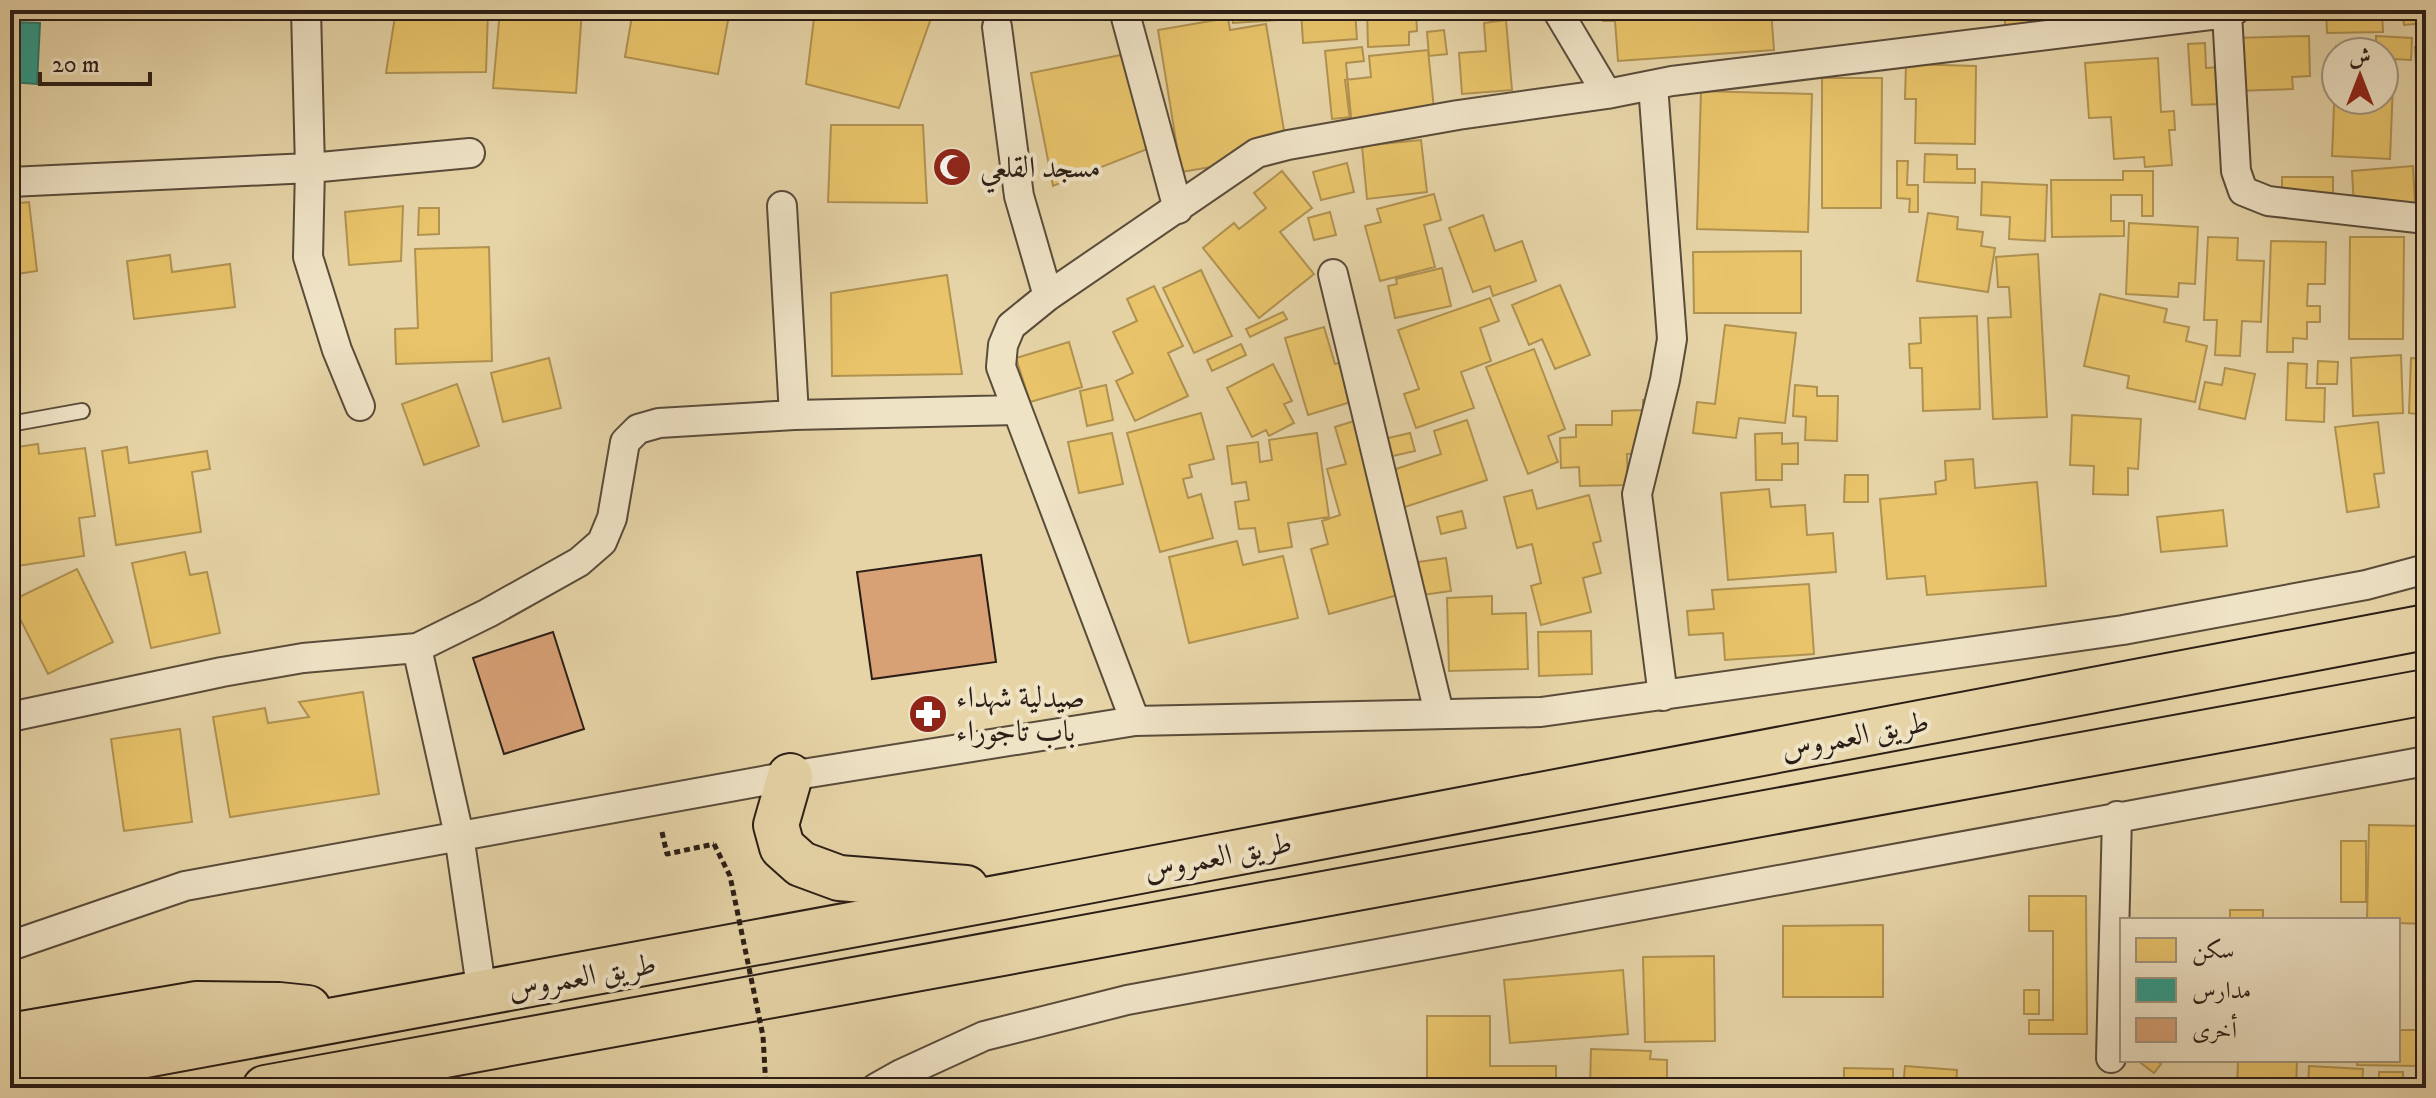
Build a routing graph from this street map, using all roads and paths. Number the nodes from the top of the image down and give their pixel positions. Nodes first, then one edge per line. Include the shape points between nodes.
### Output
1 (306, 10) edge
2 (1124, 10) edge
3 (1557, 10) edge
4 (2231, 12) edge
5 (997, 27) dead end
6 (1653, 85) junction
7 (1607, 94) junction
8 (470, 153) dead end
9 (310, 168) junction
10 (10, 182) edge
11 (782, 206) dead end
12 (1178, 209) junction
13 (2426, 219) edge
14 (1333, 274) dead end
15 (1048, 296) junction
16 (360, 406) dead end
17 (1017, 410) junction
18 (82, 411) dead end
19 (794, 415) junction
20 (10, 424) edge
21 (2426, 569) edge
22 (2426, 627) edge
23 (417, 648) junction
24 (2426, 692) edge
25 (1663, 696) junction
26 (1439, 713) junction
27 (10, 717) edge
28 (1135, 721) junction
29 (2426, 761) edge
30 (790, 776) junction
31 (655, 800) junction
32 (2117, 816) junction
33 (459, 835) junction
34 (1029, 892) junction
35 (10, 946) edge
36 (482, 994) junction
37 (366, 1014) junction
38 (10, 1036) edge
39 (2111, 1058) dead end
40 (10, 1080) edge
41 (277, 1087) edge
42 (766, 1088) edge
43 (876, 1088) edge

1 - 9 street
2 - 12 street
3 - 7 street
4 - 6 street
4 - 13 street via 2236,171 2243,191 2268,201
5 - 15 street via 1019,196
6 - 7 street
6 - 25 street via 1672,339 1637,494
7 - 12 street via 1458,115 1257,153
8 - 9 street
9 - 10 street
9 - 16 street via 308,257
11 - 19 street
12 - 15 street
14 - 26 street
15 - 17 street via 1011,326 1003,345 1001,367
17 - 19 street
17 - 28 street
18 - 20 lane
19 - 23 street via 659,423 638,429 625,442 612,518 602,542 579,562
21 - 25 street via 2123,630
22 - 34 main road, طريق العمروس
23 - 27 street via 303,658
23 - 33 street
24 - 41 main road, طريق العمروس
25 - 26 street via 1541,712
26 - 28 street
28 - 30 street
29 - 32 street
30 - 31 street
30 - 34 main road via 776,825 782,847 801,864 839,878
31 - 33 street
31 - 42 path, bridge via 667,854 714,844 730,876 763,1036
32 - 39 street
32 - 43 street via 1127,1000 984,1036
33 - 35 street via 185,886
33 - 36 street
34 - 36 main road, طريق العمروس
36 - 37 main road, طريق العمروس
37 - 38 main road via 197,1004
37 - 40 main road, طريق العمروس

